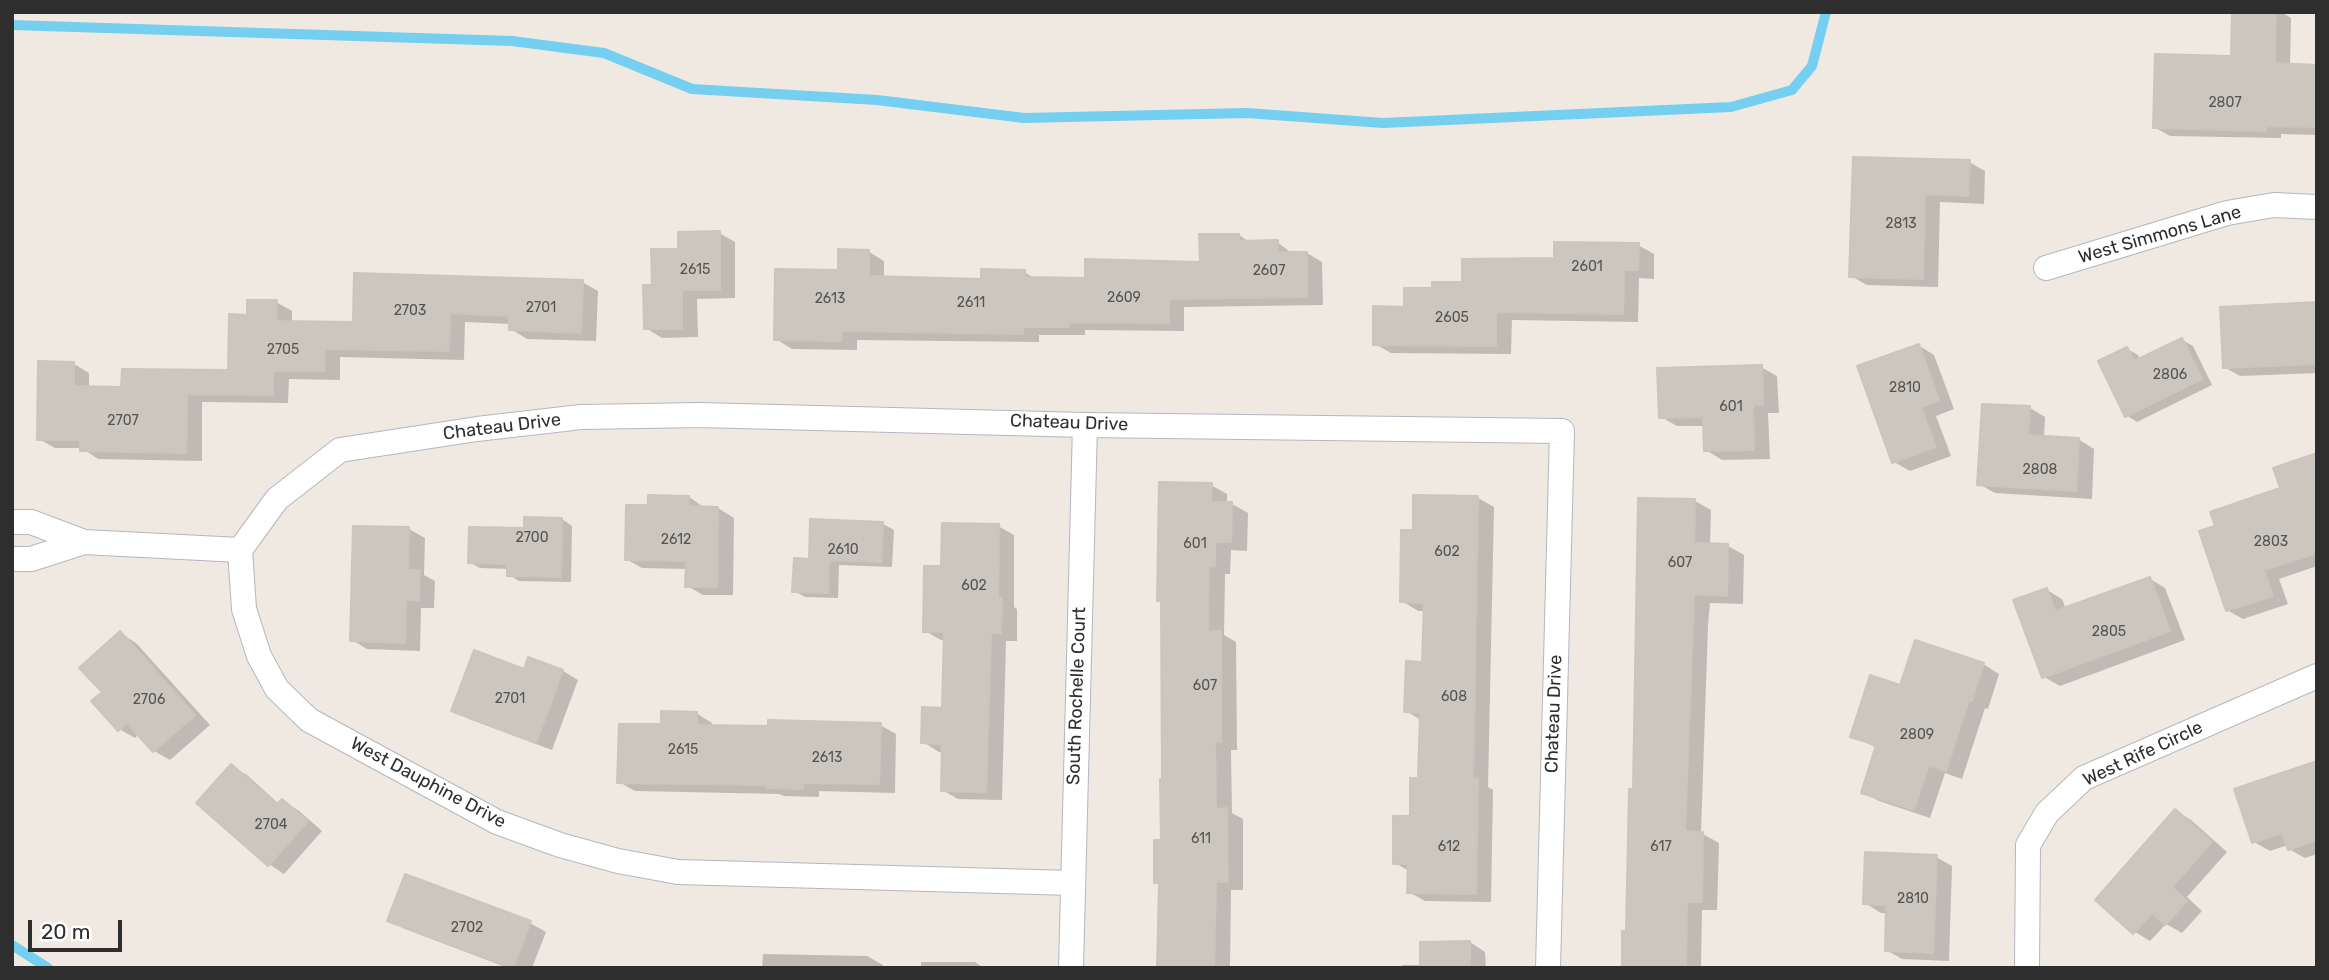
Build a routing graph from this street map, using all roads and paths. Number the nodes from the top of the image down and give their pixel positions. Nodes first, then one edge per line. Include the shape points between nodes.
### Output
1 (2317, 207) edge
2 (2046, 268) dead end
3 (1085, 425) junction
4 (12, 522) edge
5 (84, 542) junction
6 (240, 550) junction
7 (12, 559) edge
8 (2317, 676) edge
9 (1072, 883) junction
10 (1071, 968) edge
11 (1548, 968) edge
12 (2027, 968) edge

1 - 2 street, West Simmons Lane via 2274,205 2227,213
3 - 6 street, Chateau Drive via 700,415 581,417 477,429 340,450 276,499
3 - 9 street, South Rochelle Court
3 - 11 street, Chateau Drive via 1562,431
4 - 5 street via 31,522
5 - 6 street
5 - 7 street via 31,559
6 - 9 street, West Dauphine Drive via 244,609 259,656 277,689 309,720 498,822 618,861 678,872
8 - 12 street, West Rife Circle via 2084,778 2047,813 2028,845
9 - 10 street, South Rochelle Court

